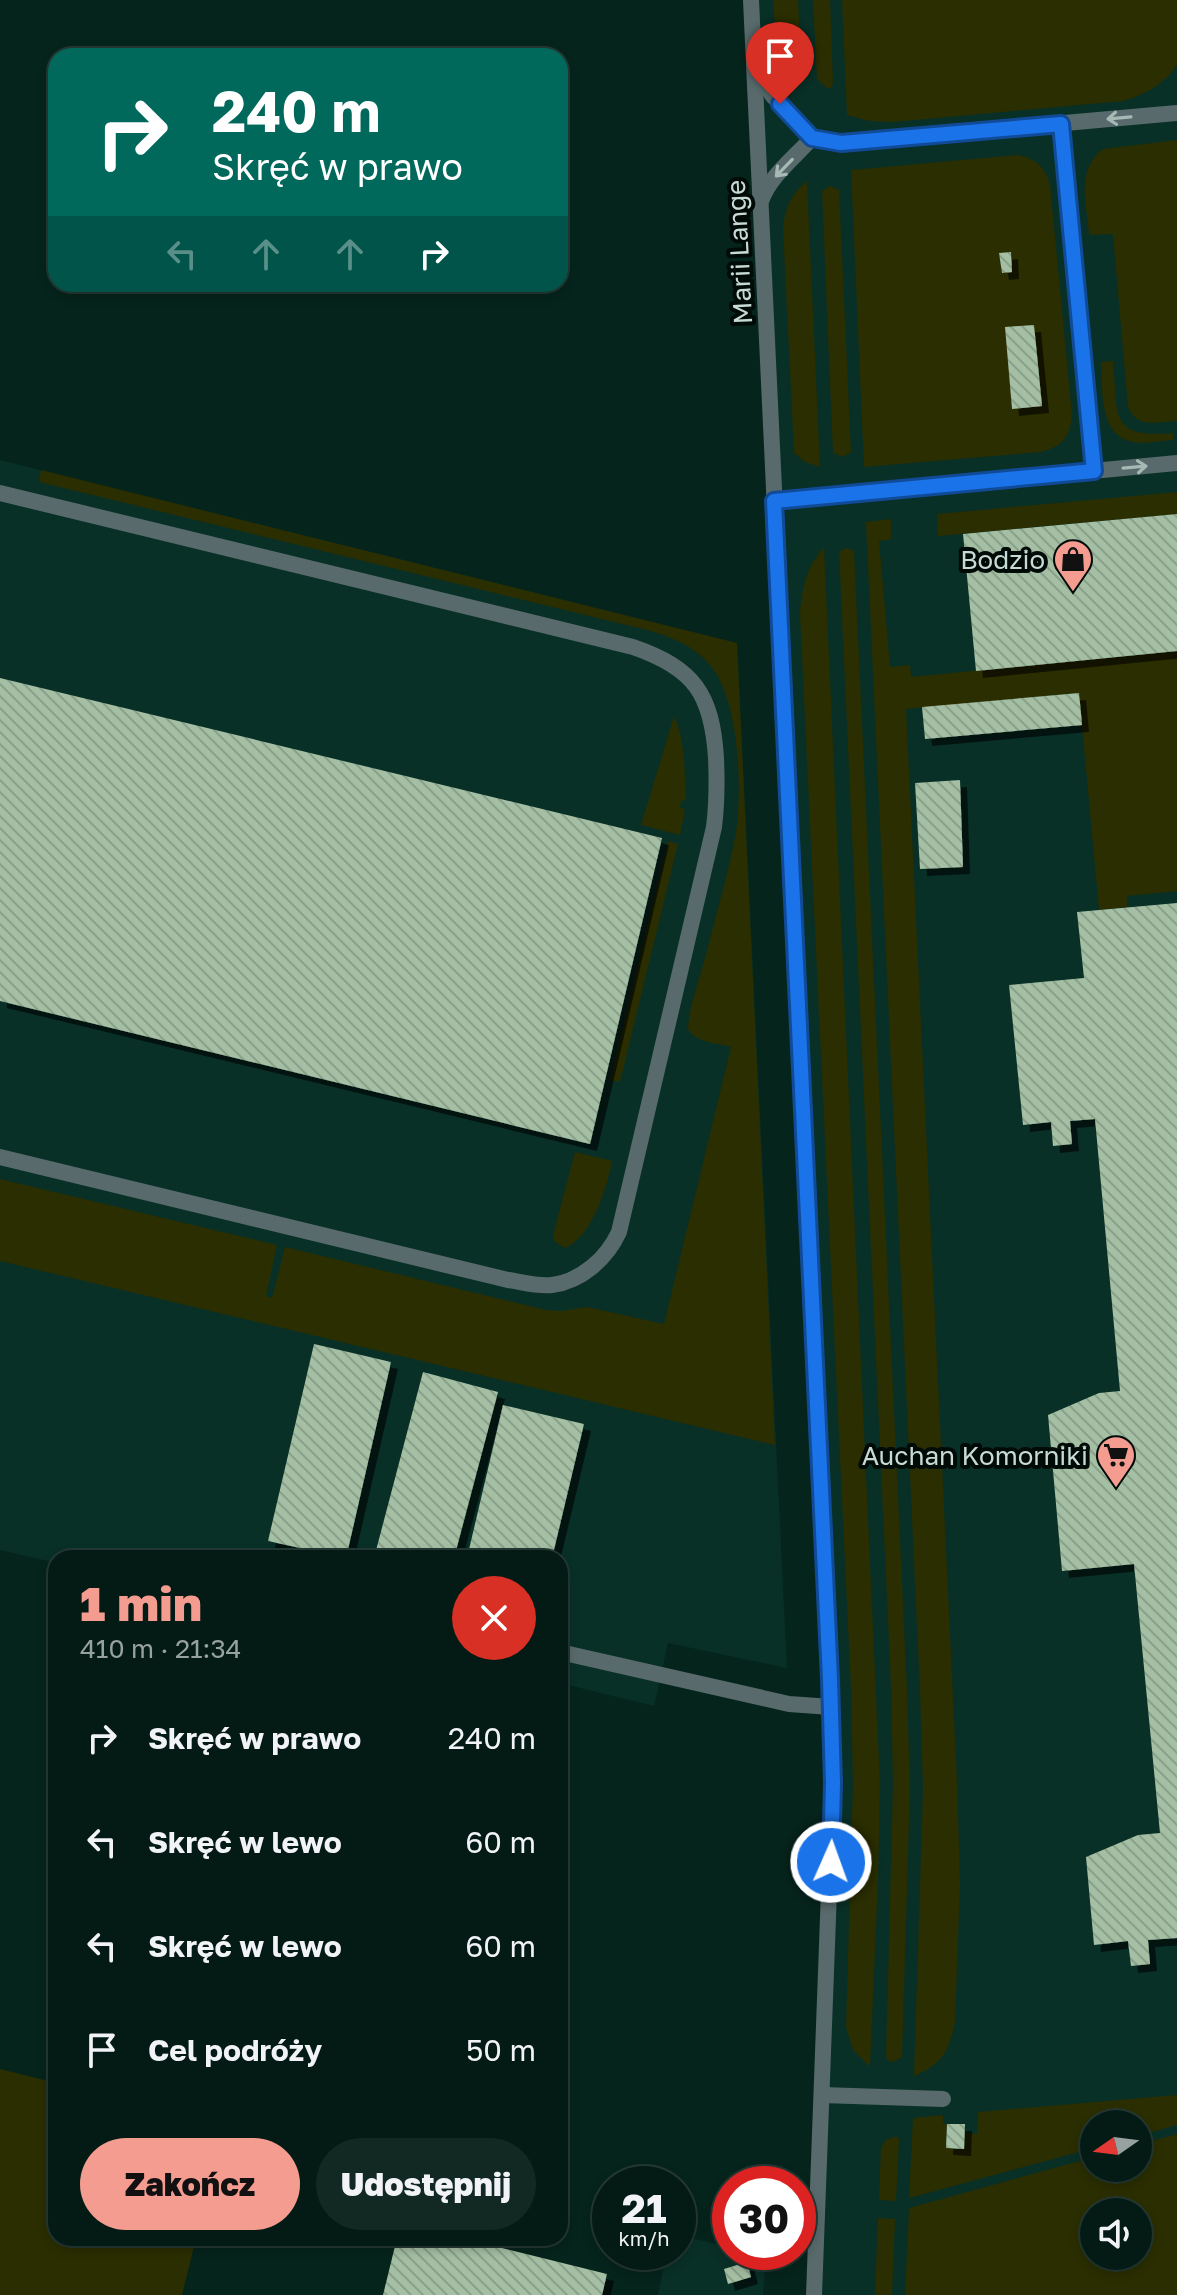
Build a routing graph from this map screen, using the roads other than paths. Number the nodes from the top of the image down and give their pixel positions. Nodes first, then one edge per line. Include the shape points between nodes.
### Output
1 (751, 0) edge
2 (754, 64) junction
3 (1177, 113) edge
4 (1061, 124) junction
5 (812, 138) junction
6 (761, 201) junction
7 (1177, 463) edge
8 (1094, 471) junction
9 (0, 493) edge
10 (774, 501) junction
11 (0, 1157) edge
12 (568, 1654) edge
13 (831, 1707) junction
14 (822, 2095) junction
15 (943, 2099) dead end
16 (814, 2295) edge

1 - 2 street, Marii Lange
2 - 5 street via 772,95
2 - 6 street, Marii Lange
3 -> 4 street
4 - 5 street via 841,143
4 - 8 street
5 -> 6 street via 772,179
6 - 10 street, Marii Lange
8 -> 7 street
8 - 10 street
9 - 11 street via 654,654 688,677 710,711 717,799 619,1232 604,1257 565,1282 550,1286 508,1280
10 - 13 street, Marii Lange
12 - 13 street via 789,1704
13 - 14 street, Marii Lange
14 - 15 street
14 - 16 street, Marii Lange

